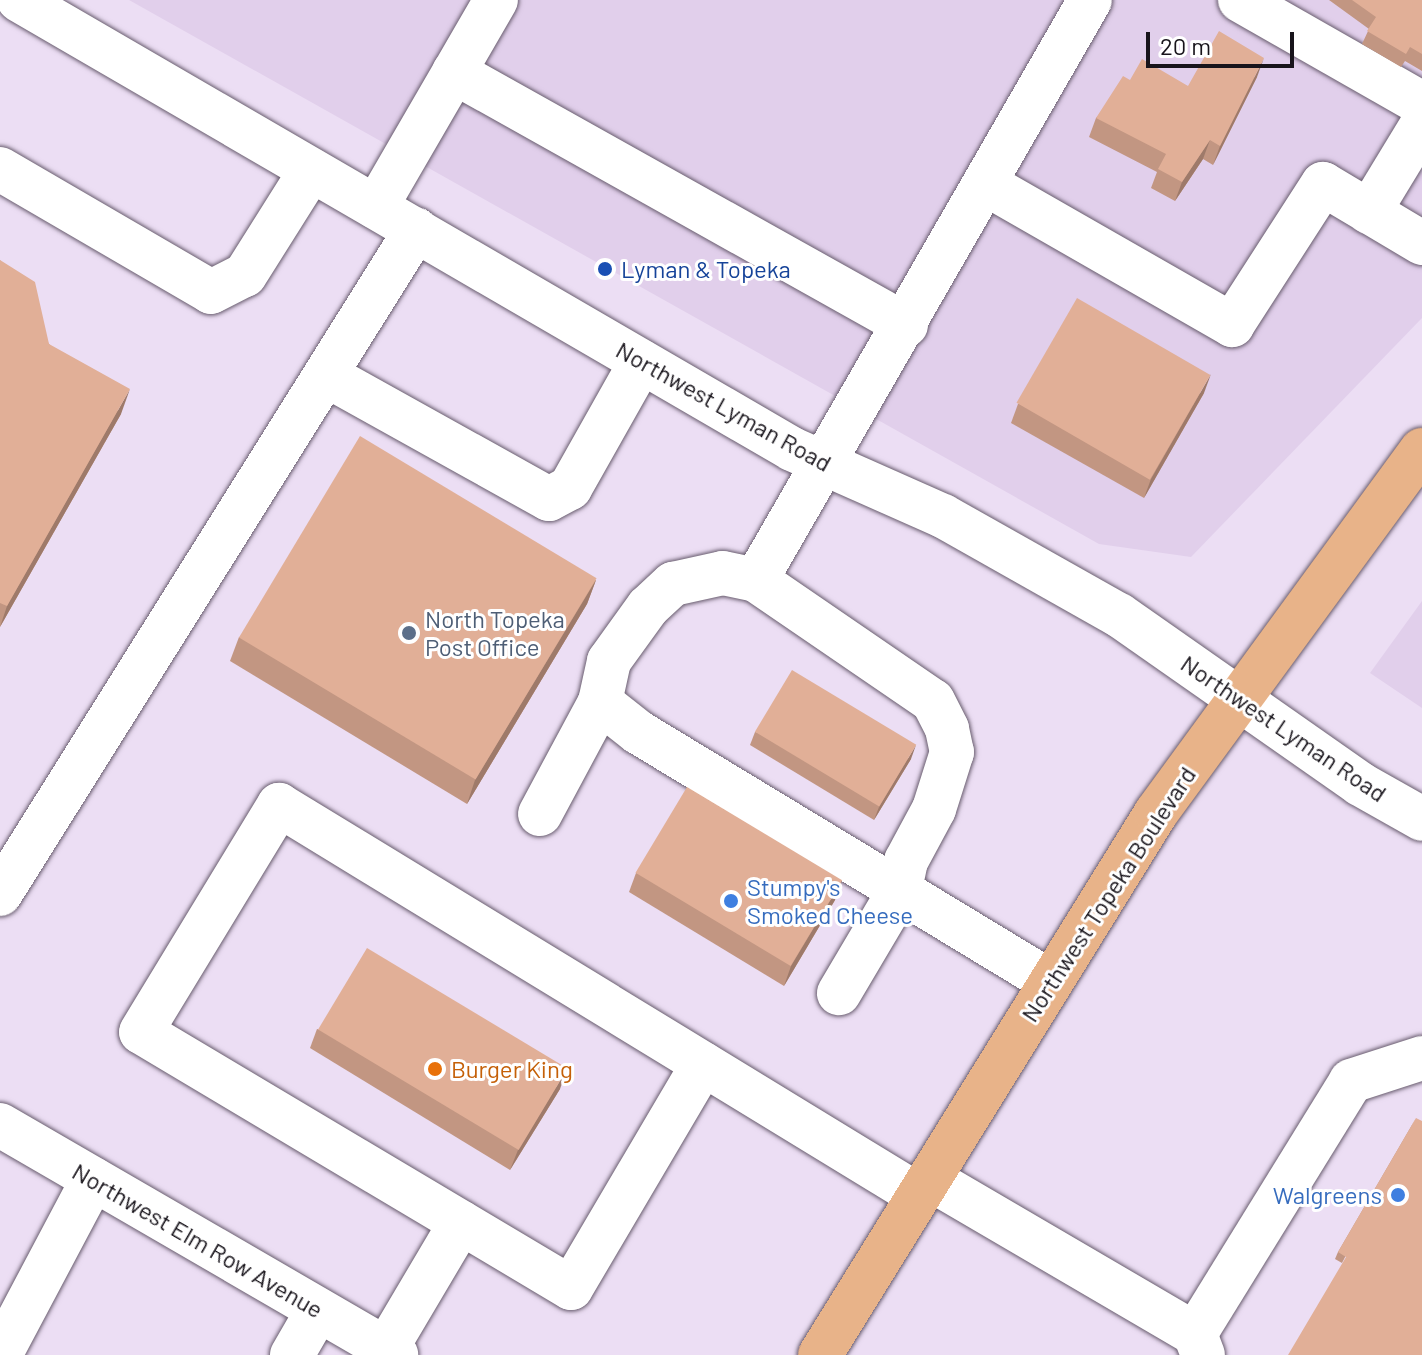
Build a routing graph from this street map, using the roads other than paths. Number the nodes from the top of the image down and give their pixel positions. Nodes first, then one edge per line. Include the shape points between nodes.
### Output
1 (19, 0) edge
2 (496, 0) edge
3 (1090, 0) edge
4 (1240, 0) edge
5 (454, 72) junction
6 (1422, 104) edge
7 (1422, 125) edge
8 (0, 169) edge
9 (311, 170) junction
10 (986, 184) junction
11 (376, 207) junction
12 (1369, 212) junction
13 (416, 230) junction
14 (1422, 243) edge
15 (906, 325) junction
16 (641, 362) junction
17 (326, 375) junction
18 (1422, 450) edge
19 (827, 464) junction
20 (756, 580) junction
21 (1238, 699) junction
22 (600, 702) junction
23 (540, 814) dead end
24 (1422, 819) edge
25 (900, 890) junction
26 (0, 894) edge
27 (1050, 982) junction
28 (839, 993) dead end
29 (1422, 1058) edge
30 (703, 1064) junction
31 (2, 1132) edge
32 (93, 1179) junction
33 (924, 1187) junction
34 (461, 1222) junction
35 (318, 1310) junction
36 (1199, 1345) edge
37 (9, 1352) edge
38 (391, 1352) edge
39 (292, 1355) edge
40 (820, 1355) edge

1 - 9 street, Northwest Lyman Road
2 - 5 street
3 - 10 street
4 - 6 street
5 - 11 street
5 - 15 street
7 - 12 street
8 - 9 street via 211,292 245,275
9 - 11 street, Northwest Lyman Road
10 - 12 street via 1232,325 1323,184
10 - 15 street
11 - 13 street, Northwest Lyman Road
12 - 14 street
13 - 16 street, Northwest Lyman Road
13 - 17 street
15 - 19 street
16 - 17 street via 570,488 549,499
16 - 19 street, Northwest Lyman Road
17 - 26 street
18 - 21 main road, Northwest Topeka Boulevard
19 - 20 street
19 - 21 street, Northwest Lyman Road via 943,516 1119,615
20 - 22 street via 723,573 673,584 624,634 609,661
20 - 25 street via 933,701 947,729 952,752
21 - 24 street, Northwest Lyman Road via 1360,784
21 - 27 main road, Northwest Topeka Boulevard via 1156,813
22 - 23 street
22 - 25 street via 638,732
25 - 27 street
25 - 28 street
27 - 33 main road, Northwest Topeka Boulevard
29 - 36 street via 1351,1081
30 - 33 street
30 - 34 street via 571,1288
30 - 34 street via 279,805 141,1032
31 - 32 street, Northwest Elm Row Avenue
32 - 35 street, Northwest Elm Row Avenue
32 - 37 street
33 - 36 street
33 - 40 main road, Northwest Topeka Boulevard
34 - 38 street
35 - 38 street, Northwest Elm Row Avenue
35 - 39 street

